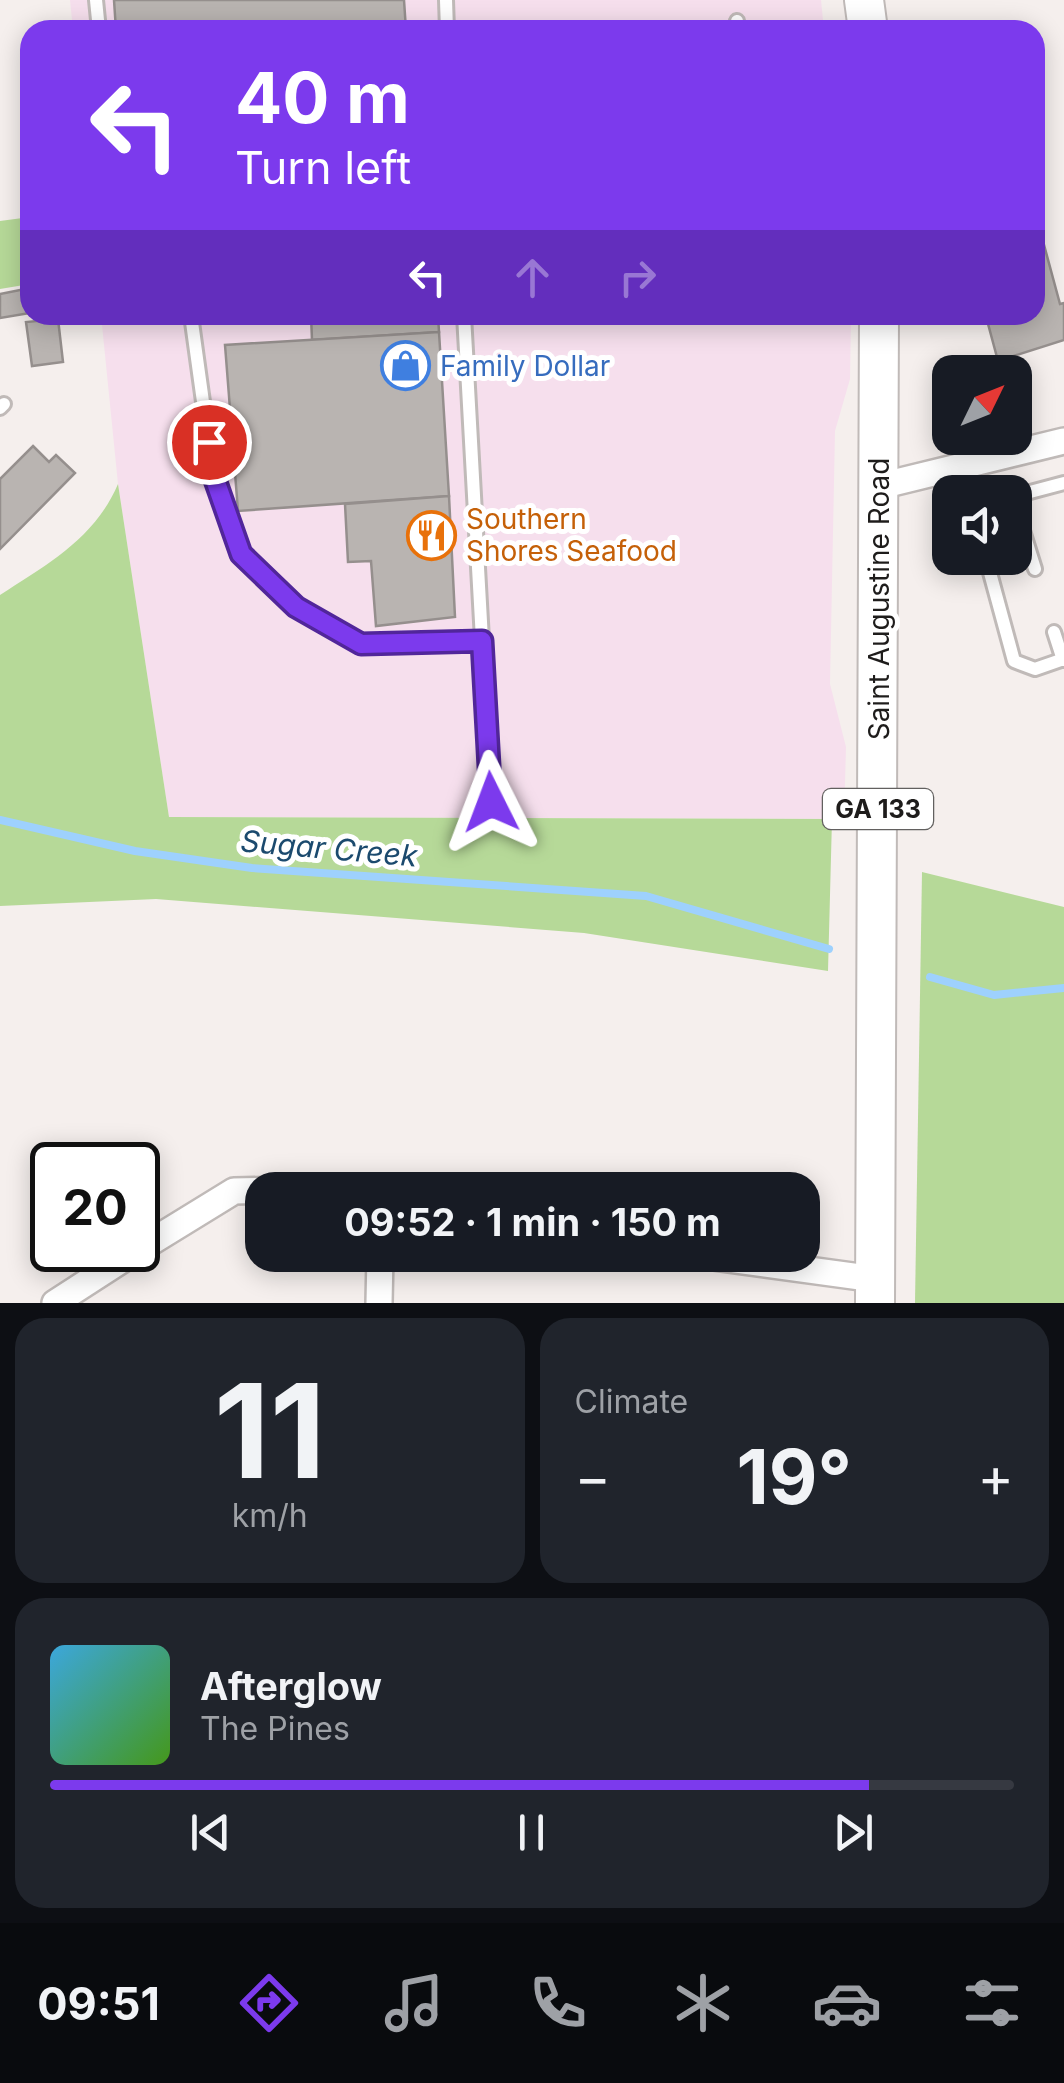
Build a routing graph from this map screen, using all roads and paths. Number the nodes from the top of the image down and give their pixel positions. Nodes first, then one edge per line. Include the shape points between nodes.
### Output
1 (193, 325) edge
2 (465, 325) edge
3 (879, 325) edge
4 (1064, 441) edge
5 (1064, 483) edge
6 (880, 486) junction
7 (1032, 491) edge
8 (1032, 560) edge
9 (1035, 570) dead end
10 (991, 575) edge
11 (1054, 632) dead end
12 (482, 641) junction
13 (1064, 660) edge
14 (491, 802) dead end
15 (245, 1191) edge
16 (160, 1236) edge
17 (103, 1272) edge
18 (380, 1272) edge
19 (782, 1272) edge
20 (875, 1291) edge
21 (56, 1303) edge
22 (379, 1303) edge

1 - 12 lane via 213,474 241,554 296,607 361,644
2 - 12 lane
3 - 6 main road, Saint Augustine Road / GA 133
4 - 6 street
5 - 7 lane
6 - 20 main road, Saint Augustine Road / GA 133
8 - 9 lane
10 - 13 lane via 1014,661 1035,669
11 - 13 lane
12 - 14 lane
15 - 16 street
17 - 21 street
18 - 22 street
19 - 20 street

